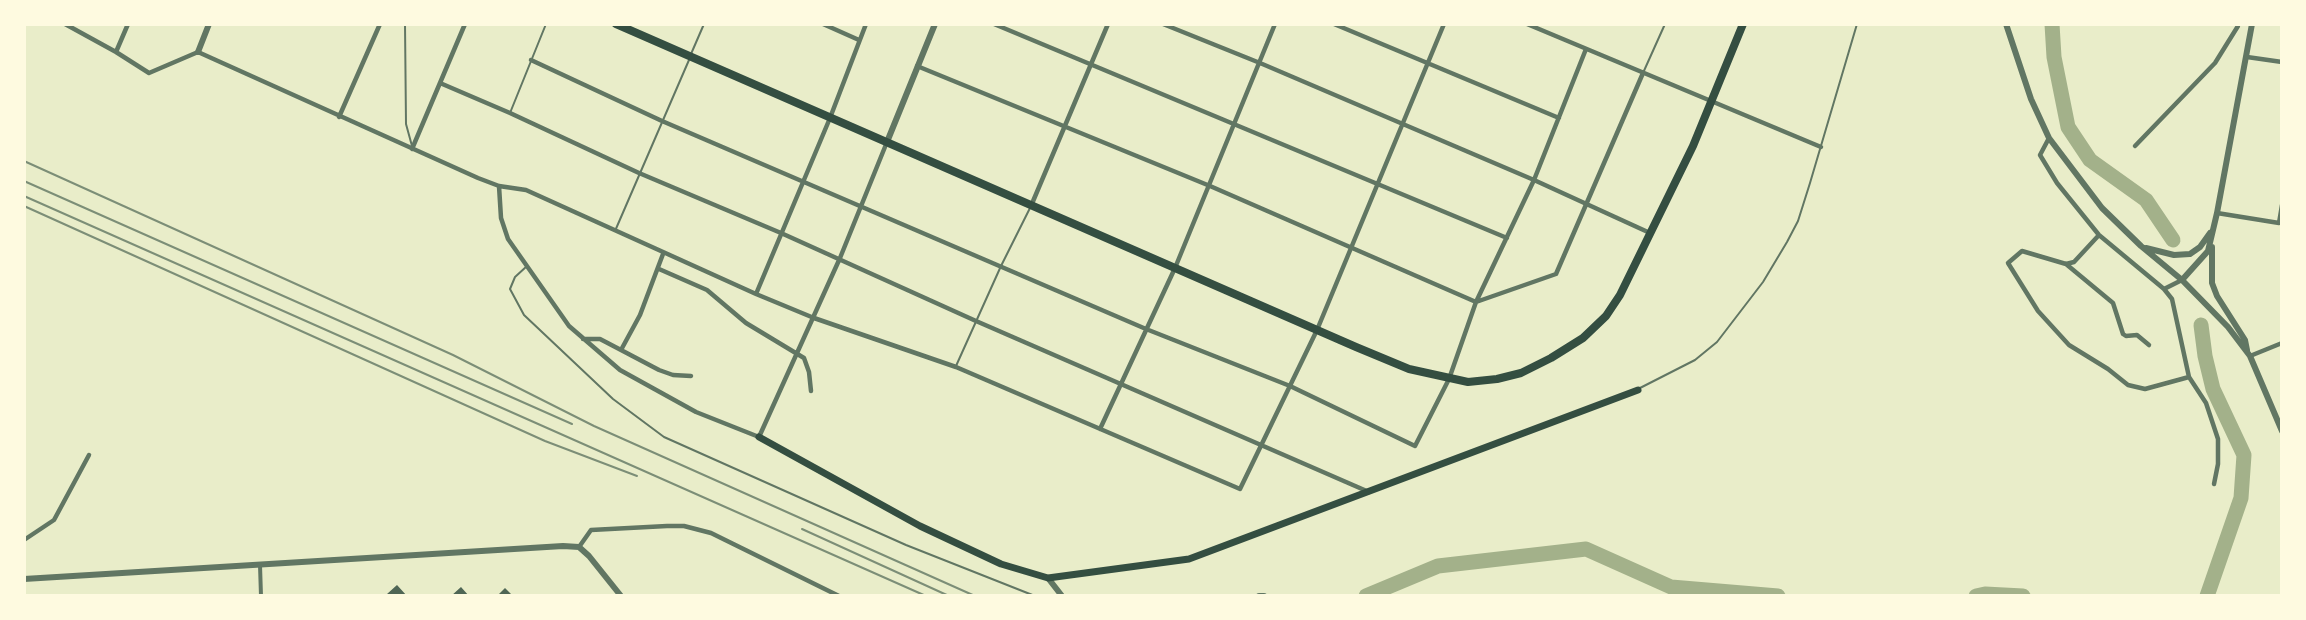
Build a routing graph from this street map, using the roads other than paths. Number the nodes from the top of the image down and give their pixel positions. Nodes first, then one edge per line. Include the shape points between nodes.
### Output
1 (65, 24) edge
2 (128, 24) edge
3 (210, 24) edge
4 (380, 24) edge
5 (405, 24) edge
6 (465, 24) edge
7 (546, 24) edge
8 (616, 24) edge
9 (704, 24) edge
10 (823, 24) edge
11 (866, 24) edge
12 (935, 24) edge
13 (994, 24) edge
14 (1108, 24) edge
15 (1163, 24) edge
16 (1275, 24) edge
17 (1334, 24) edge
18 (1444, 24) edge
19 (1527, 24) edge
20 (1665, 24) edge
21 (1743, 24) edge
22 (1857, 24) edge
23 (2006, 24) edge
24 (2252, 24) edge
25 (76, 26) edge
26 (2238, 26) dead end
27 (859, 40) junction
28 (1586, 49) junction
29 (116, 52) junction
30 (198, 52) junction
31 (690, 57) junction
32 (2247, 57) junction
33 (531, 60) junction
34 (2282, 62) edge
35 (1260, 63) junction
36 (1428, 63) junction
37 (1092, 64) junction
38 (917, 66) junction
39 (1643, 73) junction
40 (441, 83) junction
41 (1710, 102) junction
42 (510, 112) junction
43 (339, 117) junction
44 (830, 118) junction
45 (1559, 118) junction
46 (662, 121) junction
47 (1402, 124) junction
48 (1235, 125) junction
49 (1066, 126) junction
50 (2049, 138) junction
51 (887, 142) junction
52 (2135, 146) dead end
53 (1821, 147) junction
54 (412, 148) junction
55 (639, 173) junction
56 (1534, 180) junction
57 (803, 181) junction
58 (1377, 184) junction
59 (499, 186) junction
60 (1210, 186) junction
61 (862, 205) junction
62 (2282, 205) edge
63 (1031, 206) junction
64 (1586, 206) junction
65 (2217, 213) junction
66 (2279, 223) junction
67 (2213, 229) junction
68 (2282, 230) edge
69 (615, 231) junction
70 (781, 232) junction
71 (1650, 233) junction
72 (2099, 235) junction
73 (1507, 238) junction
74 (2141, 246) junction
75 (1351, 249) junction
76 (663, 254) junction
77 (840, 258) junction
78 (2066, 264) junction
79 (527, 266) junction
80 (1000, 266) junction
81 (1175, 268) junction
82 (659, 269) junction
83 (2182, 280) junction
84 (2164, 289) junction
85 (756, 294) junction
86 (1476, 302) junction
87 (814, 318) junction
88 (976, 321) junction
89 (1146, 329) junction
90 (1317, 330) junction
91 (583, 339) junction
92 (2282, 343) edge
93 (2149, 345) dead end
94 (621, 350) junction
95 (798, 353) junction
96 (2248, 354) junction
97 (956, 367) junction
98 (691, 376) dead end
99 (2189, 377) junction
100 (1449, 379) junction
101 (1120, 384) junction
102 (1290, 386) junction
103 (1638, 390) joint
104 (811, 391) dead end
105 (1100, 429) junction
106 (2282, 431) edge
107 (759, 437) junction
108 (1260, 445) junction
109 (89, 455) dead end
110 (2214, 484) dead end
111 (1368, 492) junction
112 (24, 540) edge
113 (579, 548) junction
114 (260, 566) junction
115 (1048, 578) junction
116 (24, 579) edge
117 (261, 596) edge
118 (621, 596) edge
119 (839, 596) edge
120 (1035, 596) edge
121 (1062, 596) edge
122 (1259, 596) edge
123 (1264, 596) edge

1 - 25 street
2 - 29 street
3 - 30 street
4 - 43 street
5 - 54 lane via 406,124
6 - 40 street
7 - 33 lane
8 - 31 main road
9 - 31 lane
10 - 27 street
11 - 27 street
12 - 38 street
13 - 37 street
14 - 37 street
15 - 35 street
16 - 35 street
17 - 36 street
18 - 36 street
19 - 28 street
20 - 39 lane
21 - 41 main road
22 - 53 lane
23 - 50 street via 2031,99
24 - 32 street
25 - 29 street
26 - 52 street via 2215,63
27 - 44 street
28 - 39 street
28 - 45 street
29 - 30 street via 148,74
30 - 43 street
31 - 44 main road
31 - 46 lane
32 - 34 street
32 - 65 street
33 - 42 lane
33 - 46 street
35 - 47 street
35 - 48 street
36 - 45 street
36 - 47 street
37 - 48 street
37 - 49 street
38 - 49 street
38 - 51 street
39 - 41 street
39 - 64 street
40 - 42 street
40 - 54 street
41 - 53 street
41 - 71 main road
42 - 55 street
43 - 54 street
44 - 51 main road
44 - 57 street
45 - 56 street
46 - 55 lane
46 - 57 street
47 - 56 street
47 - 58 street
48 - 58 street
48 - 60 street
49 - 60 street
49 - 63 street
50 - 72 street via 2040,155
50 - 74 street via 2087,190
51 - 61 street
51 - 63 main road
53 - 103 lane via 1798,221 1744,308 1706,353
54 - 59 street
55 - 69 lane
55 - 70 street
56 - 64 street
56 - 73 street
57 - 61 street
57 - 70 street
58 - 73 street
58 - 75 street
59 - 69 street via 526,190
59 - 79 street via 501,218 508,239
60 - 75 street
60 - 81 street
61 - 77 street
61 - 80 street
62 - 66 street
63 - 80 lane
63 - 81 main road
64 - 71 street
64 - 86 street via 1556,274
65 - 66 street
65 - 67 street
66 - 68 street
67 - 74 street via 2190,254 2174,255
67 - 83 street via 2208,251
67 - 96 street via 2212,283 2245,340
69 - 76 street
70 - 77 street
70 - 85 street
71 - 100 main road via 1620,295 1606,316 1583,338 1521,373 1497,380
72 - 78 street via 2074,262
72 - 84 street
73 - 86 street
74 - 83 street
75 - 86 street
75 - 90 street
76 - 82 street
76 - 85 street
77 - 87 street
77 - 88 street
78 - 93 street via 2113,303 2123,334 2137,335
78 - 99 street via 2022,251 2008,262 2038,311 2069,345 2128,385 2145,389
79 - 91 street via 569,326
79 - 120 lane via 515,277 510,289 524,315 613,399 664,437 906,546
80 - 88 lane
80 - 89 street
81 - 89 street
81 - 90 main road
82 - 94 street
82 - 95 street via 707,290 746,323
83 - 84 street
83 - 96 street via 2228,327
84 - 99 street via 2172,299
85 - 87 street
86 - 100 street
87 - 95 street
87 - 97 street
88 - 97 lane
88 - 101 street
89 - 101 street
89 - 102 street
90 - 100 main road via 1409,369
90 - 102 street
91 - 94 street via 600,339
91 - 107 street via 620,370 696,412
92 - 96 street
94 - 98 street via 659,370
95 - 104 street via 808,363
95 - 107 street
96 - 106 street
97 - 105 street
99 - 110 street via 2206,403 2218,439
100 - 102 street via 1415,446
101 - 105 street
101 - 108 street
102 - 108 street
103 - 111 main road
105 - 108 street via 1240,489
107 - 115 main road via 920,526 1001,564
108 - 111 street
109 - 112 street via 54,520
111 - 115 main road via 1189,559
113 - 114 street via 544,546
113 - 118 street
113 - 119 street via 591,530 684,526 711,533
114 - 116 street
114 - 117 street
115 - 121 street
122 - 123 street

